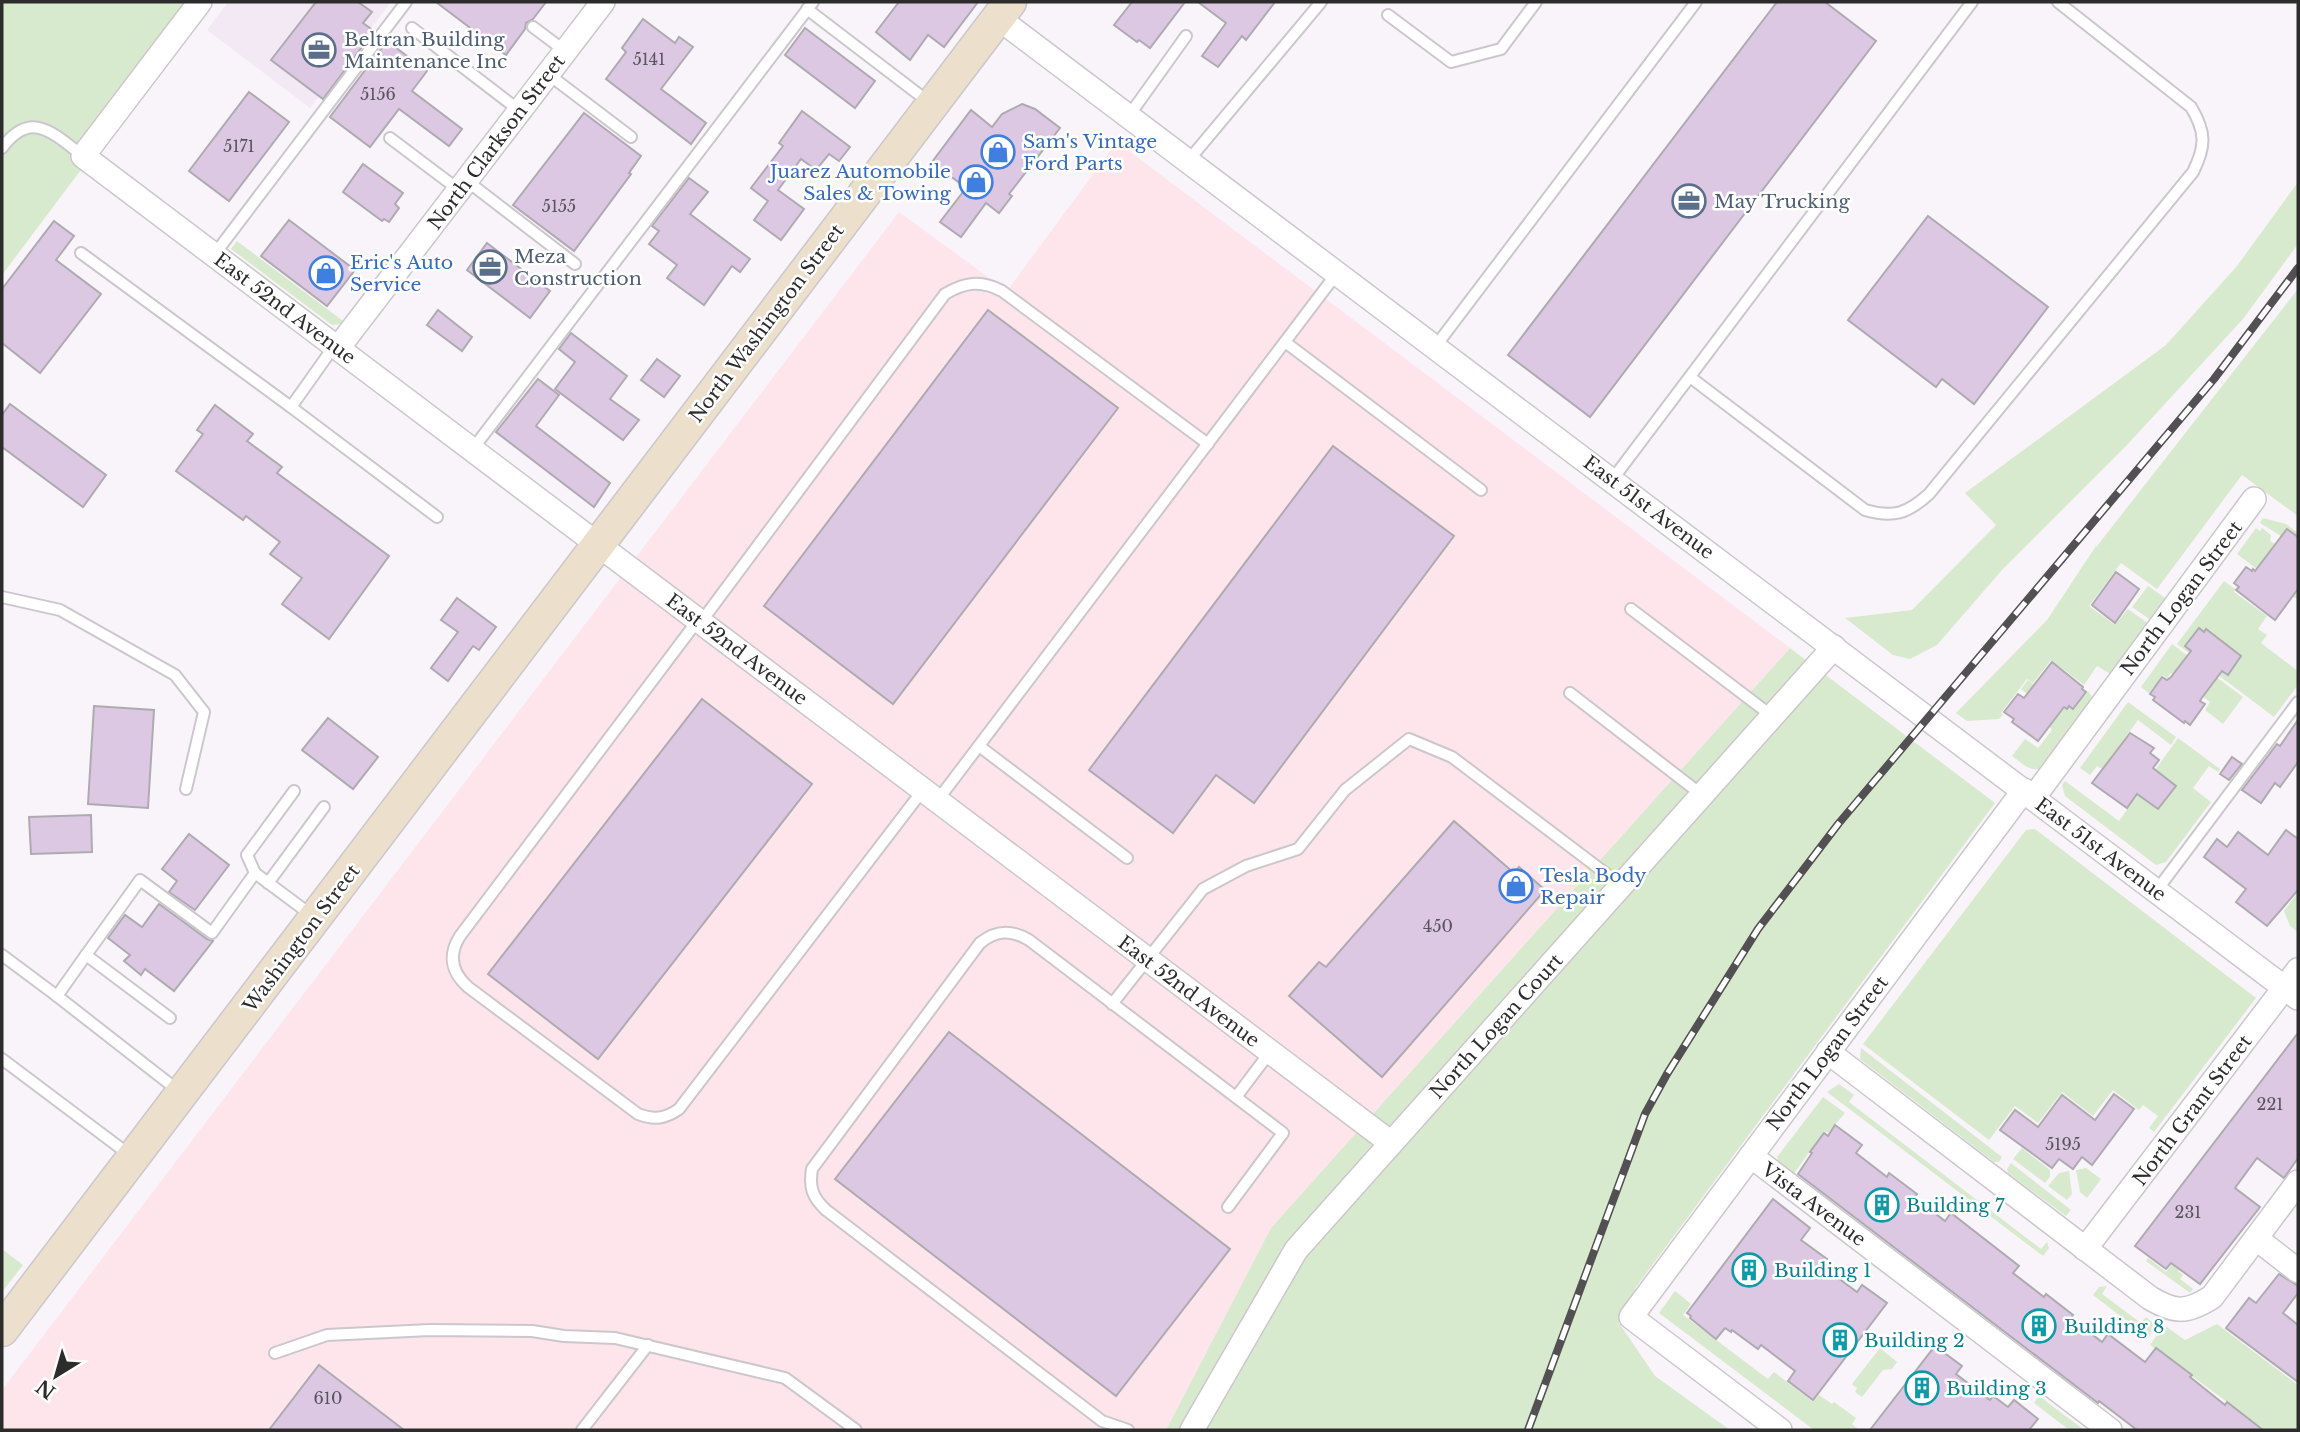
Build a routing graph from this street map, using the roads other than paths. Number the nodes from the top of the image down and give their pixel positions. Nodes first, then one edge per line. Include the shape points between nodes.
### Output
1 (200, 2) edge
2 (406, 2) edge
3 (603, 2) edge
4 (1321, 2) edge
5 (1536, 2) edge
6 (1696, 2) edge
7 (1972, 2) edge
8 (2058, 2) edge
9 (810, 6) edge
10 (1004, 10) edge
11 (1388, 15) dead end
12 (533, 27) dead end
13 (412, 28) dead end
14 (1186, 36) dead end
15 (565, 51) junction
16 (548, 74) junction
17 (932, 104) junction
18 (520, 111) junction
19 (1128, 117) junction
20 (631, 137) dead end
21 (390, 138) dead end
22 (2, 148) edge
23 (83, 156) junction
24 (1188, 161) junction
25 (463, 185) junction
26 (81, 253) dead end
27 (214, 255) junction
28 (575, 264) dead end
29 (1337, 273) junction
30 (1285, 342) junction
31 (337, 347) junction
32 (1435, 347) junction
33 (1689, 377) junction
34 (291, 407) junction
35 (1208, 444) junction
36 (472, 450) junction
37 (1612, 480) junction
38 (1481, 490) dead end
39 (2254, 499) dead end
40 (437, 517) dead end
41 (598, 544) junction
42 (2, 597) edge
43 (1631, 609) dead end
44 (700, 621) junction
45 (1835, 647) junction
46 (1570, 693) dead end
47 (2298, 702) edge
48 (1772, 716) junction
49 (979, 746) junction
50 (186, 789) dead end
51 (294, 791) dead end
52 (2029, 794) junction
53 (930, 795) junction
54 (1702, 795) junction
55 (324, 807) dead end
56 (1127, 858) dead end
57 (255, 873) junction
58 (268, 883) junction
59 (1621, 885) junction
60 (2157, 890) junction
61 (316, 918) junction
62 (2, 955) edge
63 (86, 955) junction
64 (1146, 959) junction
65 (2294, 985) edge
66 (57, 996) junction
67 (1112, 1004) junction
68 (170, 1018) dead end
69 (1270, 1052) junction
70 (1828, 1052) junction
71 (2, 1059) edge
72 (182, 1094) junction
73 (1236, 1097) junction
74 (1391, 1143) junction
75 (1751, 1156) junction
76 (134, 1157) junction
77 (2298, 1182) edge
78 (1228, 1207) dead end
79 (2257, 1239) junction
80 (2085, 1249) junction
81 (2298, 1271) edge
82 (2, 1330) edge
83 (648, 1345) junction
84 (275, 1353) dead end
85 (582, 1430) edge
86 (856, 1430) edge
87 (1128, 1430) edge
88 (1192, 1430) edge
89 (1780, 1430) edge
90 (2110, 1430) edge

1 - 23 street
2 - 27 lane
3 - 15 street, North Clarkson Street
4 - 24 lane
5 - 11 lane via 1501,49 1451,62
6 - 32 lane
7 - 33 lane
8 - 33 lane via 2192,107 2204,138 2201,156 2193,172 1929,494 1899,513 1865,510
9 - 17 lane
9 - 36 lane
10 - 17 main road, North Washington Street
10 - 19 street, East 51st Avenue
12 - 15 lane
13 - 18 lane
14 - 19 lane
15 - 16 street, North Clarkson Street
16 - 18 street, North Clarkson Street
16 - 20 lane
17 - 41 main road, North Washington Street
18 - 25 street, North Clarkson Street
19 - 24 street, East 51st Avenue
21 - 25 lane
22 - 23 lane via 20,128 32,126 55,135
23 - 27 street, East 52nd Avenue
24 - 29 street, East 51st Avenue
25 - 28 lane
25 - 31 street, North Clarkson Street
26 - 34 lane
27 - 31 street, East 52nd Avenue
29 - 30 lane
29 - 32 street, East 51st Avenue
30 - 35 lane
30 - 38 lane
31 - 34 lane
31 - 36 street, East 52nd Avenue
32 - 37 street, East 51st Avenue
33 - 37 lane
34 - 40 lane
35 - 44 lane via 1002,291 973,282 958,286 946,294
35 - 49 lane
36 - 41 street, East 52nd Avenue
37 - 45 street, East 51st Avenue
39 - 52 street, North Logan Street
41 - 44 street, East 52nd Avenue
41 - 61 main road, Washington Street
42 - 50 lane via 60,610 176,676 204,712
43 - 48 lane
44 - 53 street, East 52nd Avenue
44 - 53 lane via 460,936 454,946 454,969 468,987 638,1114 670,1115
45 - 48 street, North Logan Court
45 - 52 street, East 51st Avenue
46 - 54 lane
47 - 60 lane
48 - 54 street, North Logan Court
49 - 53 lane
49 - 56 lane
51 - 57 lane via 247,855
52 - 60 street, East 51st Avenue
52 - 70 street, North Logan Street
53 - 64 street, East 52nd Avenue
54 - 59 street, North Logan Court
55 - 58 lane
57 - 58 lane
57 - 63 lane via 212,933 140,880
58 - 61 lane
59 - 64 lane via 1452,757 1409,739 1345,790 1298,849 1246,866 1203,889
59 - 74 street, North Logan Court
60 - 65 street, East 51st Avenue
61 - 72 main road, Washington Street
62 - 66 lane
63 - 66 lane
63 - 68 lane
64 - 67 lane
64 - 69 street, East 52nd Avenue
65 - 80 street, North Grant Street
66 - 72 lane
67 - 73 lane
67 - 87 lane via 1020,934 988,936 817,1159 810,1183 811,1192 826,1210 1102,1421
69 - 73 lane
69 - 74 street, East 52nd Avenue
70 - 75 street, North Logan Street
70 - 80 street
71 - 76 lane
72 - 76 main road, Washington Street
73 - 78 lane via 1283,1133
74 - 88 street, North Logan Court via 1296,1250
75 - 89 street, North Logan Street via 1631,1317
75 - 90 street, Vista Avenue
76 - 82 main road, Washington Street
77 - 79 street
79 - 80 street via 2213,1297 2182,1310 2150,1298
79 - 81 street
83 - 84 lane via 532,1331 430,1330 327,1335
83 - 85 lane
83 - 86 lane via 785,1378

